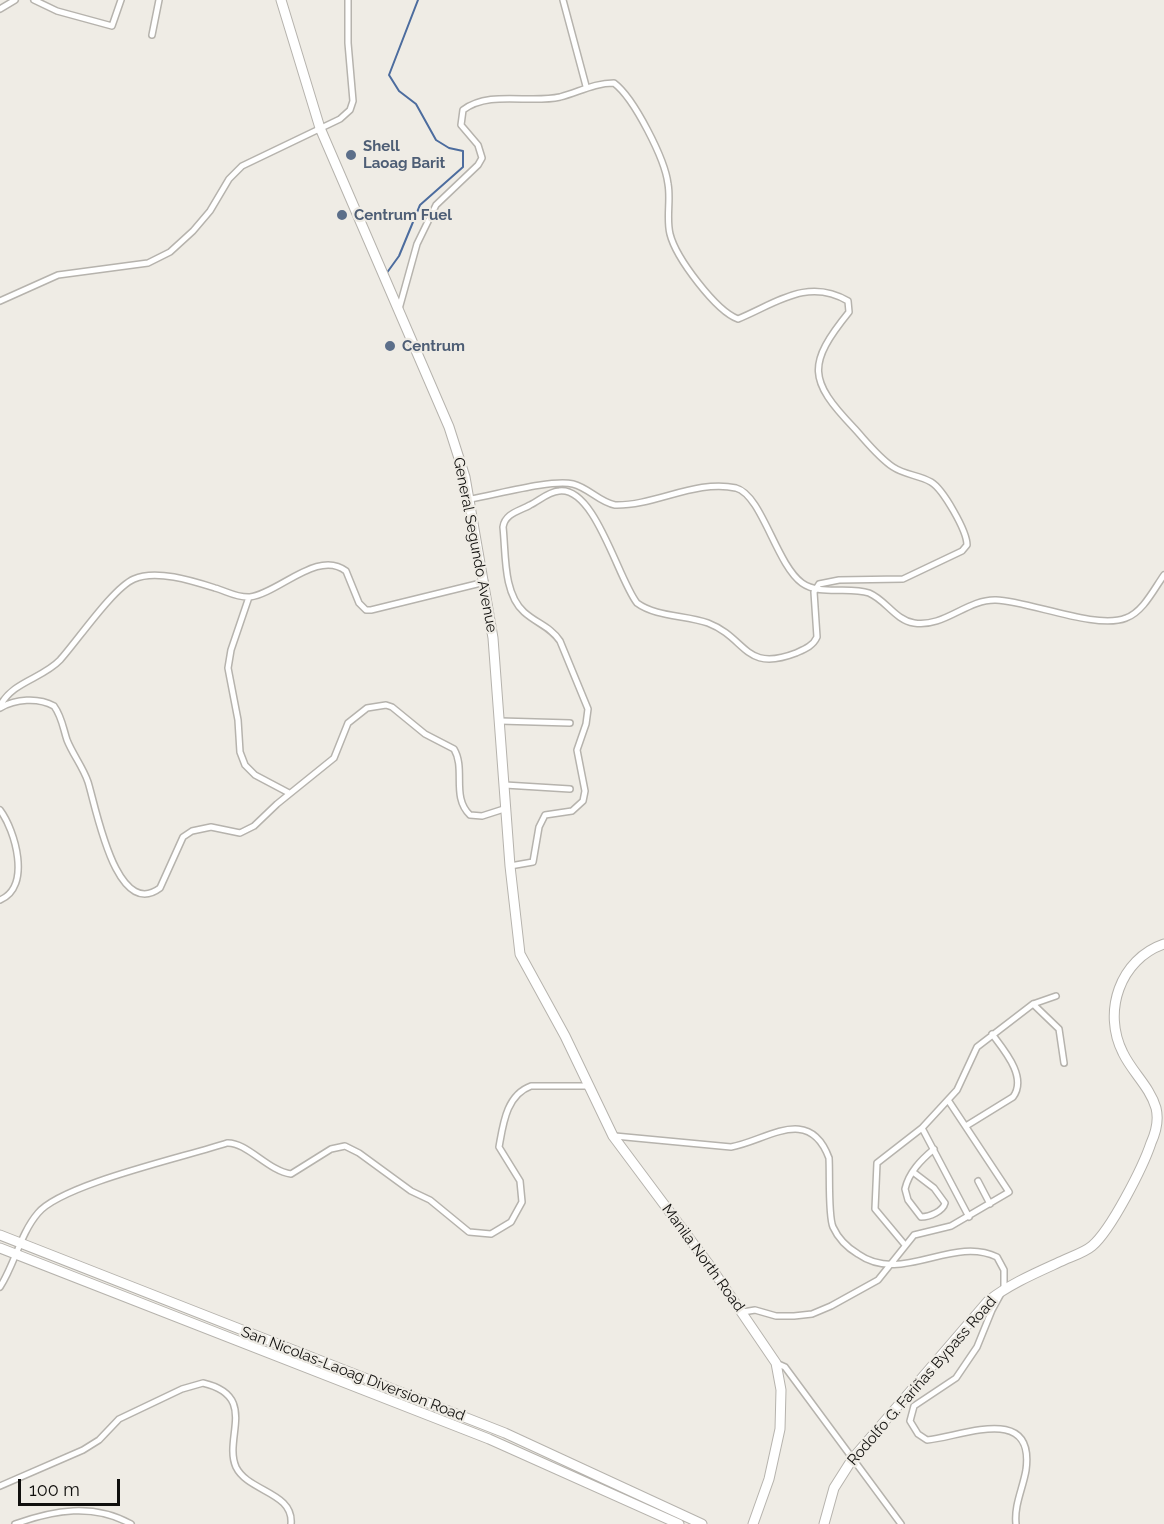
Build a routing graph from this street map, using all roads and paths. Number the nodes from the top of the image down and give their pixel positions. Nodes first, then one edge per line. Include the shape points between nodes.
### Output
1 (15, 0) edge
2 (34, 0) edge
3 (121, 0) edge
4 (159, 0) edge
5 (281, 0) edge
6 (348, 0) edge
7 (563, 0) edge
8 (0, 9) edge
9 (152, 35) dead end
10 (586, 86) junction
11 (320, 128) junction
12 (0, 301) edge
13 (399, 309) junction
14 (470, 499) junction
15 (1164, 574) edge
16 (485, 582) junction
17 (815, 588) junction
18 (249, 597) junction
19 (0, 707) edge
20 (500, 721) junction
21 (570, 723) dead end
22 (504, 785) junction
23 (570, 789) dead end
24 (289, 794) junction
25 (507, 808) junction
26 (0, 810) edge
27 (510, 866) junction
28 (0, 900) edge
29 (1164, 944) edge
30 (1056, 996) dead end
31 (1033, 1004) junction
32 (549, 1008) joint
33 (992, 1034) junction
34 (1064, 1063) dead end
35 (589, 1086) junction
36 (948, 1100) junction
37 (966, 1126) junction
38 (922, 1128) junction
39 (613, 1136) junction
40 (934, 1149) junction
41 (913, 1172) junction
42 (978, 1181) dead end
43 (990, 1204) junction
44 (969, 1217) junction
45 (0, 1235) edge
46 (21, 1244) junction
47 (905, 1245) junction
48 (0, 1248) edge
49 (17, 1254) junction
50 (891, 1265) junction
51 (0, 1287) edge
52 (1004, 1288) junction
53 (743, 1312) junction
54 (776, 1364) junction
55 (853, 1458) junction
56 (0, 1486) edge
57 (15, 1524) edge
58 (131, 1524) edge
59 (291, 1524) edge
60 (678, 1524) edge
61 (702, 1524) edge
62 (753, 1524) edge
63 (824, 1524) edge
64 (902, 1524) edge
65 (1016, 1524) edge

1 - 8 street
2 - 3 street via 57,11 112,26
4 - 9 street
5 - 11 main road, General Segundo Avenue
6 - 11 street via 353,101 340,119
7 - 10 street
10 - 13 street via 560,97 491,100 463,110 461,125 478,146 482,158 436,205 417,244
10 - 17 street via 614,83 631,103 666,176 669,227 675,246 698,281 725,311 738,319 783,297 809,292 848,301 849,312 827,342 818,363 823,392 891,466 933,484 966,537 967,545 962,551 903,579 839,580
11 - 12 street via 235,172 193,231 160,258 58,275
11 - 13 main road, General Segundo Avenue
13 - 14 main road, General Segundo Avenue via 458,450
14 - 16 main road, General Segundo Avenue
14 - 17 street via 556,483 575,485 615,506 696,489 737,488 754,503 770,538 796,577
15 - 17 street via 1136,612 1119,620 995,600 975,604 950,617 917,623 898,616 868,593
16 - 18 street via 366,610 341,567 321,567 298,573 277,588
16 - 20 main road, General Segundo Avenue
17 - 27 street via 814,643 767,661 710,624 648,610 637,603 593,515 572,493 552,492 508,517 503,527 510,593 525,613 560,641 586,702 588,716 577,750 585,786 583,801 572,812 545,815 533,862
18 - 19 street via 154,575 132,579 56,663 14,688
18 - 24 street via 228,668 240,752 255,775
19 - 24 street via 39,700 54,706 87,778 105,843 119,876 127,888 139,893 154,892 163,885 185,835 211,826 244,832
20 - 21 street
20 - 22 main road, General Segundo Avenue
22 - 23 street
22 - 25 main road, General Segundo Avenue
24 - 25 street via 334,758 344,730 355,715 386,705 425,734 454,748 462,801 470,815 482,816
25 - 27 main road, General Segundo Avenue
26 - 28 street via 14,835 17,860 12,890
27 - 32 main road, General Segundo Avenue via 520,954
29 - 52 main road, Rodolfo G. Fariñas Bypass Road via 1154,947 1127,971 1114,1008 1115,1029 1123,1053 1156,1108 1151,1146 1108,1228 1092,1246
30 - 31 street
31 - 33 street
31 - 34 street via 1059,1029
32 - 35 main road, Manila North Road
33 - 36 street via 973,1052 960,1085
33 - 37 street via 1014,1065 1016,1092 1013,1098
35 - 39 main road, Manila North Road
35 - 46 street via 531,1086 512,1101 504,1120 500,1150 520,1181 522,1202 511,1221 491,1234 469,1232 430,1200 345,1146 331,1149 291,1174 278,1171 233,1143 60,1196 36,1216
36 - 37 street
36 - 38 street
37 - 43 street via 1010,1191
38 - 40 street
38 - 47 street via 883,1157 875,1168 875,1209
39 - 50 street via 731,1147 782,1128 808,1133 825,1149 828,1158 833,1227 851,1250 876,1263
39 - 53 main road, Manila North Road
40 - 41 street
40 - 44 street
41 - 41 street via 906,1194 918,1215 928,1217 943,1208 944,1199
42 - 43 street
43 - 44 street
44 - 47 street via 951,1226 917,1233
45 - 46 main road, San Nicolas-Laoag Diversion Road
46 - 49 street
46 - 61 main road, San Nicolas-Laoag Diversion Road via 505,1433
47 - 50 street
48 - 49 main road, San Nicolas-Laoag Diversion Road
49 - 51 street
49 - 60 main road, San Nicolas-Laoag Diversion Road via 489,1439
50 - 52 street via 975,1250 1000,1260
50 - 53 street via 875,1282 819,1312 784,1317 754,1310
52 - 55 main road, Rodolfo G. Fariñas Bypass Road via 980,1310
52 - 65 street via 964,1368 947,1385 914,1406 910,1421 927,1440 995,1428 1016,1434 1025,1447 1026,1461
53 - 54 main road, Manila North Road
54 - 55 street via 785,1367
54 - 62 main road, Manila North Road via 781,1390 780,1429 769,1479
55 - 63 main road, Rodolfo G. Fariñas Bypass Road via 834,1488
55 - 64 street
56 - 59 street via 83,1450 119,1419 203,1383 221,1391 235,1409 237,1469 284,1503 291,1514
57 - 58 street via 80,1509 101,1512

